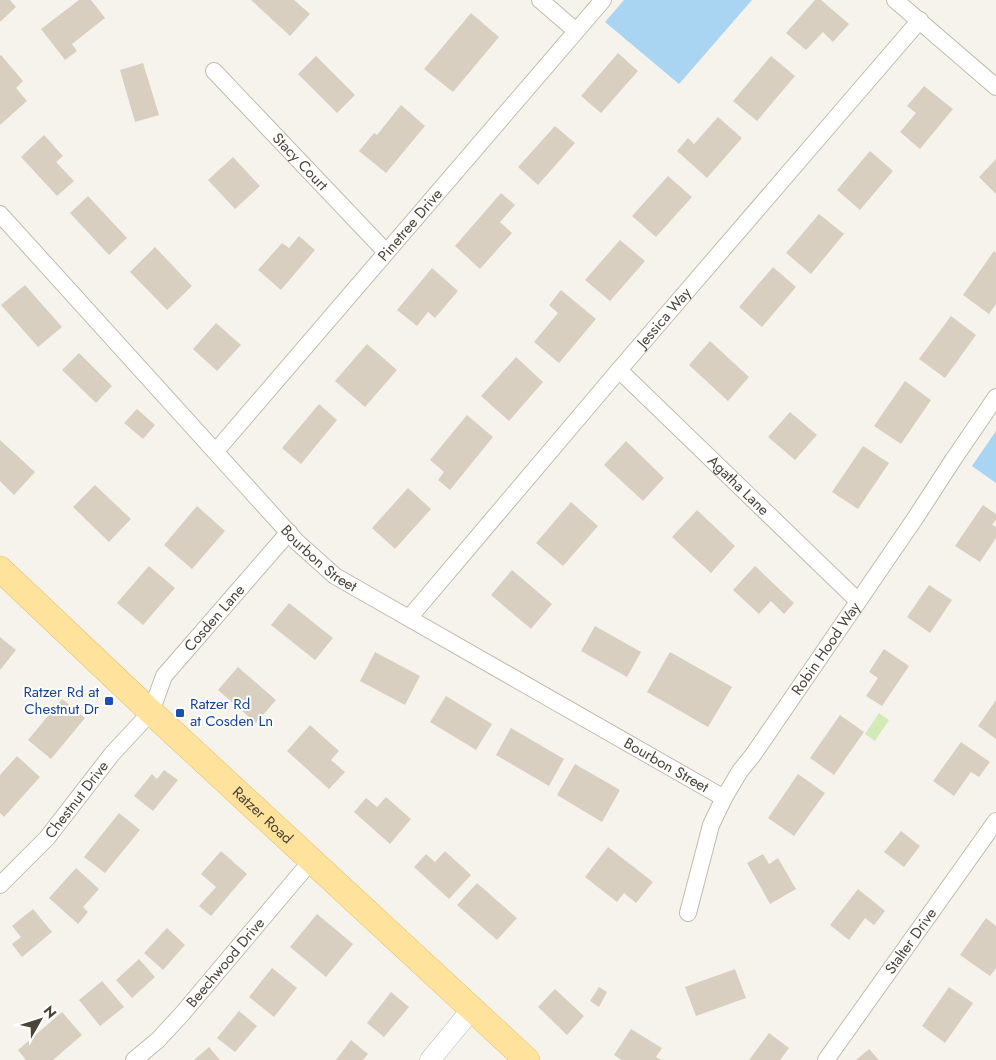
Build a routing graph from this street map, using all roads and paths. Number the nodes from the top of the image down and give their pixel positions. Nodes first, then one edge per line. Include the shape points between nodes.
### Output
1 (540, 0) edge
2 (603, 0) edge
3 (895, 0) edge
4 (920, 20) junction
5 (576, 31) junction
6 (214, 71) dead end
7 (996, 87) edge
8 (0, 214) edge
9 (386, 252) junction
10 (619, 370) junction
11 (996, 397) edge
12 (216, 451) junction
13 (289, 532) junction
14 (0, 569) edge
15 (858, 601) junction
16 (410, 618) junction
17 (151, 712) junction
18 (724, 798) junction
19 (996, 821) edge
20 (311, 861) junction
21 (0, 885) edge
22 (688, 914) dead end
23 (472, 1009) junction
24 (134, 1060) edge
25 (430, 1060) edge
26 (527, 1060) edge
27 (826, 1060) edge

1 - 5 street
2 - 5 street, Pinetree Drive
3 - 4 street
4 - 7 street
4 - 10 street, Jessica Way
5 - 9 street, Pinetree Drive
6 - 9 street, Stacy Court
8 - 12 street, Bourbon Street
9 - 12 street, Pinetree Drive
10 - 15 street, Agatha Lane
10 - 16 street, Jessica Way
11 - 15 street, Robin Hood Way
12 - 13 street, Bourbon Street
13 - 16 street, Bourbon Street via 335,576
13 - 17 street, Cosden Lane via 164,676
14 - 17 main road, Ratzer Road
15 - 18 street, Robin Hood Way
16 - 18 street, Bourbon Street
17 - 20 main road, Ratzer Road
17 - 21 street, Chestnut Drive via 112,754 47,838
18 - 22 street, Robin Hood Way via 712,825
19 - 27 street, Stalter Drive
20 - 23 main road, Ratzer Road
20 - 24 street, Beechwood Drive via 182,1014
23 - 25 street
23 - 26 main road, Ratzer Road

